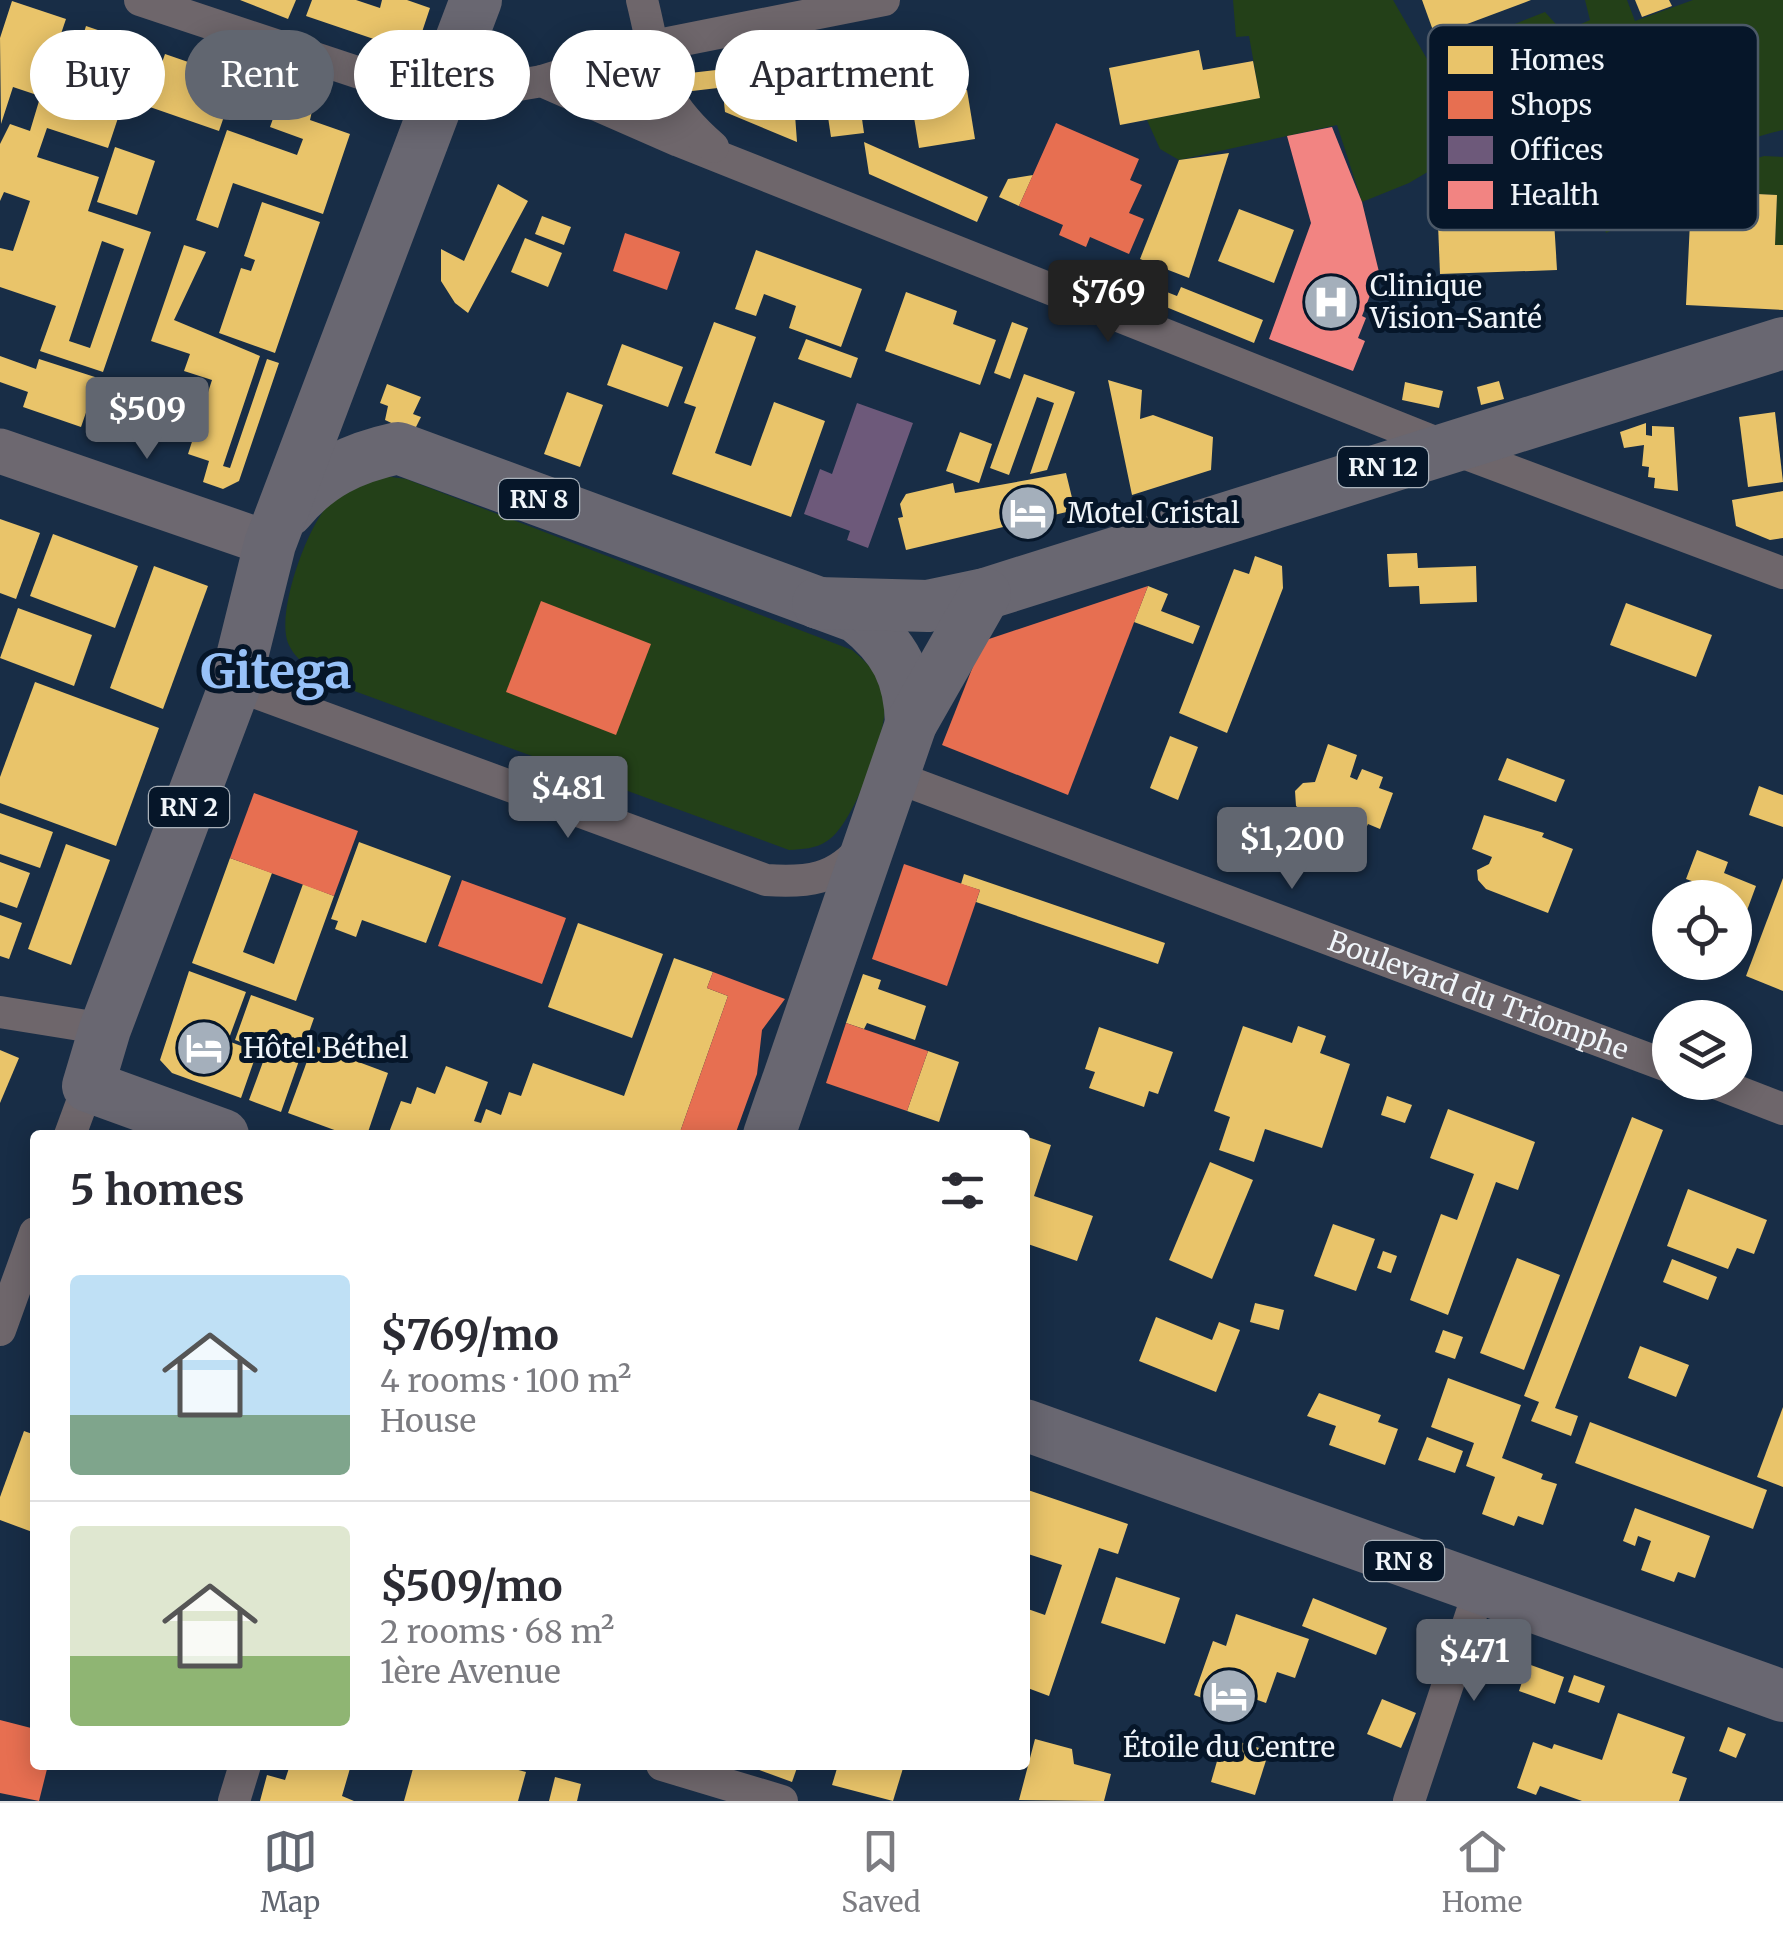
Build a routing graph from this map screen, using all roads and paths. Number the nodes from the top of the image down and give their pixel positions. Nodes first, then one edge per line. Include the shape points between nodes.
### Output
1 (140, 0) edge
2 (476, 0) edge
3 (642, 0) edge
4 (884, 0) edge
5 (464, 30) edge
6 (649, 30) edge
7 (695, 38) edge
8 (354, 71) edge
9 (550, 78) edge
10 (542, 80) junction
11 (530, 82) edge
12 (430, 120) edge
13 (683, 120) edge
14 (756, 170) junction
15 (356, 323) junction
16 (1783, 342) edge
17 (398, 448) junction
18 (1450, 448) junction
19 (0, 451) edge
20 (274, 534) junction
21 (1783, 573) edge
22 (985, 594) junction
23 (818, 602) junction
24 (234, 685) junction
25 (912, 724) junction
26 (893, 776) junction
27 (874, 832) junction
28 (0, 1012) edge
29 (105, 1029) junction
30 (1652, 1059) edge
31 (88, 1086) junction
32 (1752, 1097) edge
33 (1783, 1109) edge
34 (72, 1130) edge
35 (209, 1130) edge
36 (770, 1130) edge
37 (30, 1247) edge
38 (0, 1330) edge
39 (1030, 1427) edge
40 (1480, 1588) junction
41 (1783, 1696) edge
42 (243, 1770) edge
43 (679, 1770) edge
44 (234, 1801) edge
45 (782, 1801) edge
46 (1408, 1801) edge

1 - 8 street
2 - 5 main road, RN 2
3 - 6 street
4 - 7 street
9 - 10 street
10 - 11 street
10 - 14 street
12 - 15 main road, RN 2
13 - 14 street via 715,149
14 - 18 street
15 - 17 main road, RN 8 via 348,354 359,406
15 - 20 main road, RN 2
16 - 18 main road, RN 12
17 - 20 main road via 324,474
17 - 23 main road, RN 8
18 - 21 street
18 - 22 main road, RN 12
19 - 20 main road
20 - 24 main road, RN 2
22 - 23 main road, RN 8 via 928,606
22 - 25 main road
23 - 25 main road, RN 8 via 857,617 880,636 910,688
24 - 27 street via 766,880 823,878 850,862
24 - 29 main road, RN 2
25 - 26 main road
26 - 27 main road
26 - 30 street, Boulevard du Triomphe
27 - 36 main road
28 - 29 street
29 - 31 main road, RN 2
31 - 34 street
31 - 35 main road
32 - 33 street
37 - 38 street
39 - 40 main road, RN 8
40 - 41 main road, RN 8
40 - 46 street
42 - 44 street
43 - 45 street

